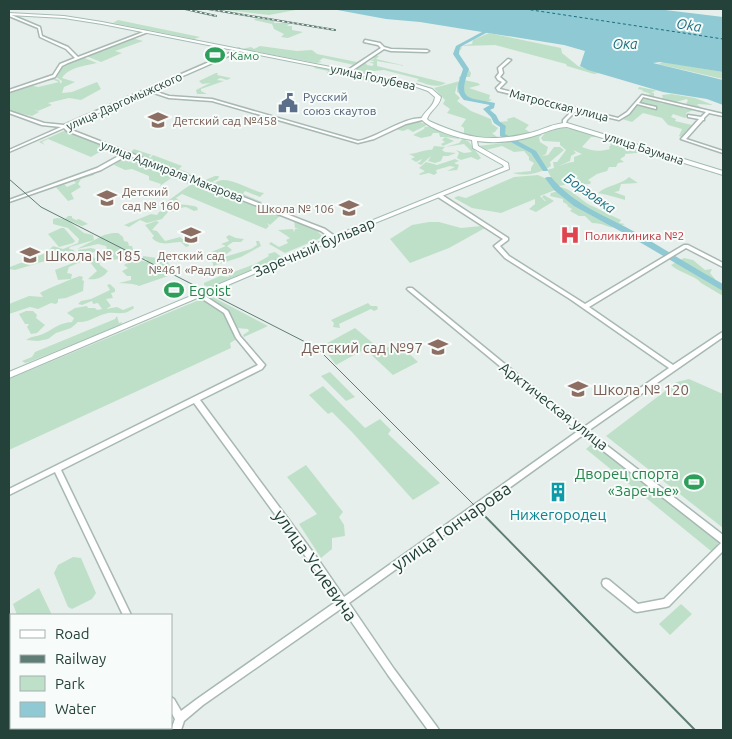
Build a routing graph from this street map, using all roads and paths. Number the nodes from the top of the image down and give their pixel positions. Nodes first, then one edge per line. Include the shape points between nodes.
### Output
1 (9, 15) edge
2 (26, 15) junction
3 (16, 18) junction
4 (147, 32) junction
5 (365, 41) dead end
6 (383, 48) junction
7 (239, 50) junction
8 (426, 51) dead end
9 (77, 58) junction
10 (509, 60) dead end
11 (348, 71) junction
12 (148, 90) junction
13 (9, 91) edge
14 (636, 103) junction
15 (655, 108) dead end
16 (576, 109) junction
17 (9, 112) edge
18 (709, 112) junction
19 (723, 115) edge
20 (689, 116) dead end
21 (424, 119) junction
22 (703, 119) junction
23 (564, 125) junction
24 (65, 127) junction
25 (474, 140) junction
26 (9, 151) edge
27 (723, 152) edge
28 (128, 153) junction
29 (508, 166) joint
30 (723, 173) edge
31 (440, 196) junction
32 (9, 201) edge
33 (334, 238) junction
34 (686, 246) joint
35 (677, 252) joint
36 (723, 265) edge
37 (410, 289) dead end
38 (200, 295) junction
39 (585, 307) junction
40 (723, 334) edge
41 (673, 368) junction
42 (9, 375) edge
43 (196, 400) junction
44 (584, 431) junction
45 (57, 469) junction
46 (9, 492) edge
47 (723, 540) edge
48 (723, 546) edge
49 (606, 583) dead end
50 (344, 603) junction
51 (127, 614) edge
52 (172, 704) edge
53 (180, 718) junction
54 (176, 730) edge
55 (434, 730) edge

1 - 2 street
1 - 3 street
2 - 3 street
2 - 4 street via 64,17
3 - 9 street via 39,28 42,36 67,48
4 - 7 street, улица Голубева
4 - 9 street
5 - 6 street
6 - 8 street
6 - 11 street
7 - 11 street, улица Голубева
7 - 12 street, улица Даргомыжского
9 - 13 street via 61,65 54,76
10 - 16 street, Матросская улица via 500,68 502,73 498,76 504,82 498,90
11 - 21 street, улица Голубева via 412,84 434,93 438,97 437,103
12 - 21 street via 169,97 212,100 358,142 408,121
12 - 24 street, улица Даргомыжского
14 - 15 street
14 - 16 street, Матросская улица via 618,119
14 - 18 street via 642,96
16 - 23 street
17 - 24 street, улица Адмирала Макарова via 43,124
18 - 19 street
18 - 22 street
20 - 22 street
21 - 25 street
22 - 27 street via 683,140
23 - 25 street via 494,142
23 - 30 street, улица Баумана
24 - 26 street, улица Даргомыжского
24 - 28 street, улица Адмирала Макарова
25 - 29 street via 475,146
28 - 32 street via 104,166
28 - 33 street, улица Адмирала Макарова via 316,227
29 - 31 street, Заречный бульвар
31 - 33 street, Заречный бульвар
31 - 39 street via 506,239 497,246 507,257
33 - 38 street, Заречный бульвар
34 - 35 street
34 - 36 street
35 - 39 street
37 - 44 street, Арктическая улица
38 - 42 street, Заречный бульвар
38 - 43 street via 226,312 238,337 262,365
39 - 41 street
40 - 41 street, улица Гончарова
41 - 44 street, улица Гончарова
43 - 45 street
43 - 50 street, улица Усиевича
44 - 47 street, Арктическая улица
44 - 50 street, улица Гончарова
45 - 46 street
45 - 51 street
48 - 49 street via 666,603 637,608
50 - 53 street, улица Гончарова
50 - 55 street, улица Усиевича
52 - 53 street
53 - 54 street

